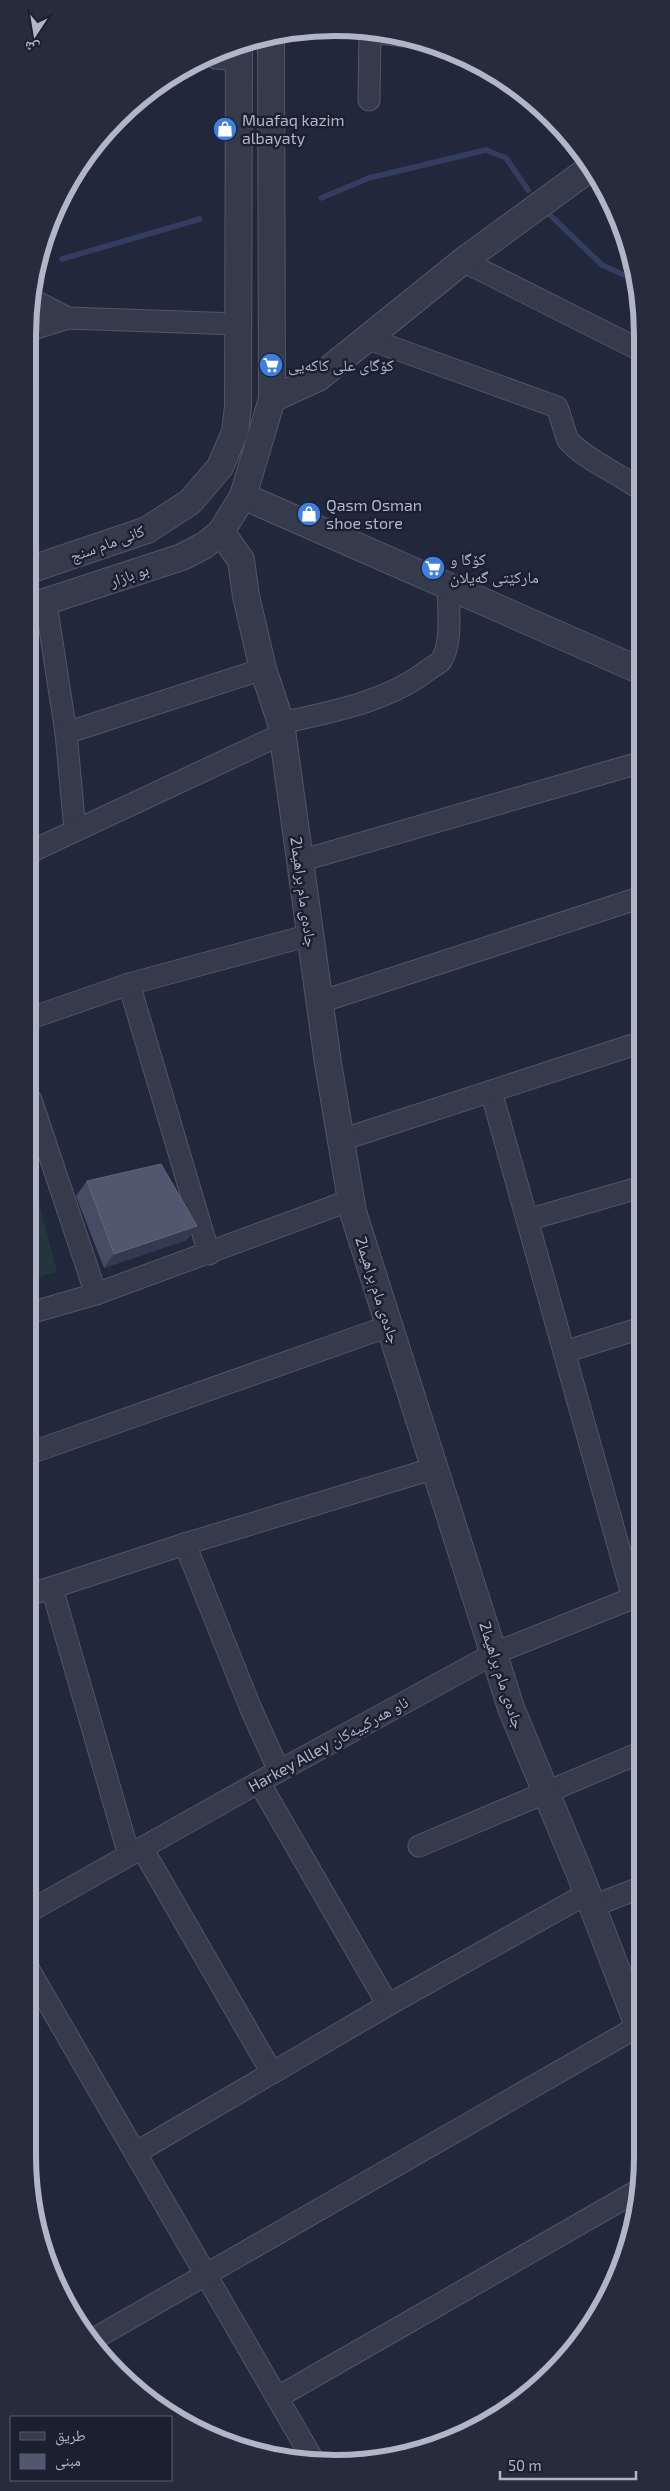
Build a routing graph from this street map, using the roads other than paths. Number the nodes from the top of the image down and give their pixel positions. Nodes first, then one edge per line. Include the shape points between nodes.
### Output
1 (370, 39) edge
2 (272, 43) edge
3 (231, 55) edge
4 (369, 100) dead end
5 (585, 172) edge
6 (462, 261) junction
7 (38, 303) edge
8 (68, 318) junction
9 (238, 324) junction
10 (36, 328) edge
11 (366, 338) junction
12 (634, 347) edge
13 (272, 399) junction
14 (634, 485) edge
15 (243, 496) junction
16 (221, 532) junction
17 (36, 568) edge
18 (448, 585) junction
19 (39, 605) edge
20 (634, 668) edge
21 (263, 669) junction
22 (281, 728) junction
23 (66, 733) junction
24 (634, 764) edge
25 (75, 830) junction
26 (36, 849) edge
27 (300, 861) junction
28 (634, 900) edge
29 (310, 935) junction
30 (129, 984) junction
31 (320, 1002) junction
32 (36, 1016) edge
33 (634, 1045) edge
34 (491, 1091) junction
35 (36, 1115) edge
36 (341, 1140) junction
37 (634, 1189) edge
38 (351, 1200) junction
39 (527, 1220) junction
40 (209, 1254) junction
41 (96, 1294) junction
42 (36, 1311) edge
43 (389, 1326) junction
44 (634, 1330) edge
45 (564, 1352) junction
46 (36, 1451) edge
47 (435, 1468) junction
48 (184, 1544) junction
49 (52, 1588) junction
50 (634, 1590) edge
51 (36, 1593) edge
52 (634, 1598) edge
53 (495, 1654) junction
54 (634, 1755) edge
55 (279, 1771) junction
56 (259, 1782) junction
57 (546, 1791) junction
58 (418, 1846) dead end
59 (135, 1852) junction
60 (634, 1890) edge
61 (590, 1900) junction
62 (36, 1908) edge
63 (36, 1982) edge
64 (388, 2005) junction
65 (634, 2015) edge
66 (634, 2029) edge
67 (272, 2073) junction
68 (137, 2152) junction
69 (631, 2194) edge
70 (207, 2273) junction
71 (97, 2337) edge
72 (278, 2397) junction
73 (310, 2453) edge

1 - 4 street
2 - 13 street
3 - 9 street, کانی مام سنج
5 - 6 street
6 - 11 street
6 - 12 street
7 - 8 street
8 - 9 street
8 - 10 street
9 - 17 street, کانی مام سنج via 235,432 220,467 190,502 147,530
11 - 13 street via 318,378
11 - 14 street via 557,407 567,439
13 - 15 street
15 - 16 street
15 - 18 street
16 - 19 street, بو بازار via 182,557
16 - 21 street, جادەی مام براهیما2 via 241,560
18 - 20 street
18 - 22 street via 449,626 441,661 412,683 348,708
19 - 23 street
21 - 22 street, جادەی مام براهیما2
21 - 23 street
22 - 25 street
22 - 27 street, جادەی مام براهیما2
23 - 25 street
24 - 27 street
25 - 26 street
27 - 29 street, جادەی مام براهیما2
28 - 31 street
29 - 30 street
29 - 31 street, جادەی مام براهیما2
30 - 32 street
30 - 40 street
31 - 36 street, جادەی مام براهیما2
33 - 34 street
34 - 36 street
34 - 39 street
35 - 41 street
36 - 38 street, جادەی مام براهیما2
37 - 39 street
38 - 40 street
38 - 43 street, جادەی مام براهیما2
39 - 45 street
40 - 41 street
41 - 42 street
43 - 46 street
43 - 47 street, جادەی مام براهیما2
44 - 45 street
45 - 50 street
47 - 48 street
47 - 53 street, جادەی مام براهیما2
48 - 49 street
48 - 55 street via 250,1709
49 - 51 street
49 - 59 street
52 - 53 street, Harkey Alley ناو هەركييەكان
53 - 55 street, Harkey Alley ناو هەركييەكان
53 - 57 street, جادەی مام براهیما2 via 511,1708
54 - 57 street
55 - 56 street, Harkey Alley ناو هەركييەكان
56 - 59 street, Harkey Alley ناو هەركييەكان
56 - 64 street
57 - 58 street
57 - 61 street, جادەی مام براهیما2
59 - 62 street, Harkey Alley ناو هەركييەكان
59 - 67 street
60 - 61 street
61 - 64 street
61 - 65 street, جادەی مام براهیما2
63 - 68 street
64 - 67 street
66 - 70 street
67 - 68 street
68 - 70 street
69 - 72 street
70 - 71 street
70 - 72 street
72 - 73 street

